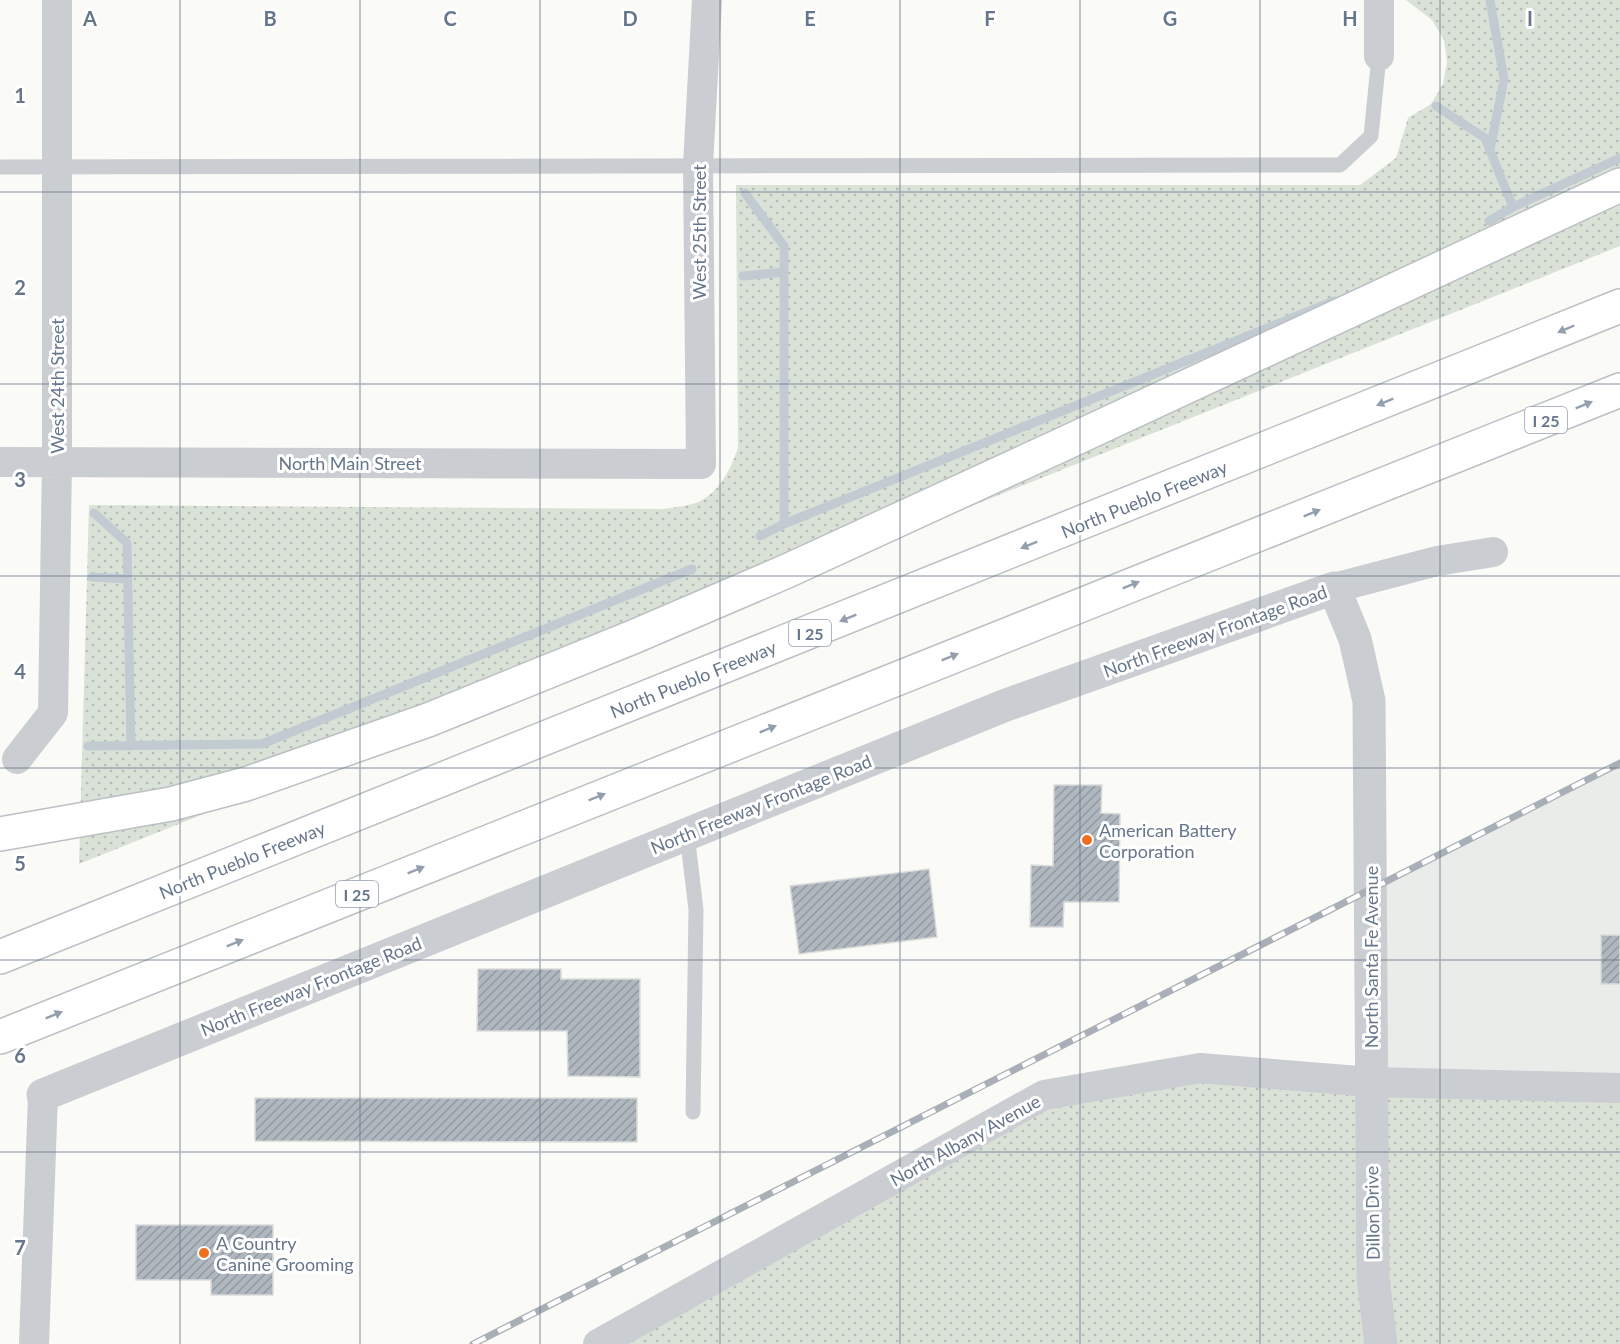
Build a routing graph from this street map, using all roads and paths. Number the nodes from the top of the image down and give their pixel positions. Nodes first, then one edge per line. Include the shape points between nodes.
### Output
1 (57, 0) edge
2 (707, 0) edge
3 (1379, 0) edge
4 (1379, 56) joint
5 (698, 165) junction
6 (0, 167) edge
7 (57, 167) junction
8 (1620, 184) edge
9 (1620, 306) edge
10 (1620, 390) edge
11 (0, 462) edge
12 (57, 462) junction
13 (701, 464) joint
14 (1493, 552) dead end
15 (1334, 588) junction
16 (9, 758) edge
17 (0, 834) edge
18 (687, 834) junction
19 (0, 957) edge
20 (0, 1037) edge
21 (1371, 1082) junction
22 (1620, 1088) edge
23 (43, 1095) joint
24 (693, 1112) dead end
25 (34, 1344) edge
26 (598, 1344) edge
27 (1381, 1344) edge

1 - 7 street, West 24th Street
2 - 5 street, West 25th Street
3 - 4 street
4 - 5 lane via 1371,136 1340,165
5 - 7 lane
5 - 13 street, West 25th Street
6 - 7 lane
7 - 12 street, West 24th Street
8 - 17 highway via 787,571 428,720 246,784 171,804
9 -> 19 highway, North Pueblo Freeway / I 25
20 -> 10 highway, I 25
11 - 12 street, North Main Street
12 - 13 street, North Main Street
12 - 16 street, West 24th Street via 53,713
14 - 15 street, North Freeway Frontage Road via 1437,561
15 - 18 street, North Freeway Frontage Road via 1006,705
15 - 21 street, North Santa Fe Avenue via 1355,639 1369,701
18 - 23 street, North Freeway Frontage Road
18 - 24 lane via 696,910
21 - 22 street
21 - 26 street, North Albany Avenue via 1200,1068 1044,1095
21 - 27 street, Dillon Drive via 1373,1278
23 - 25 street

